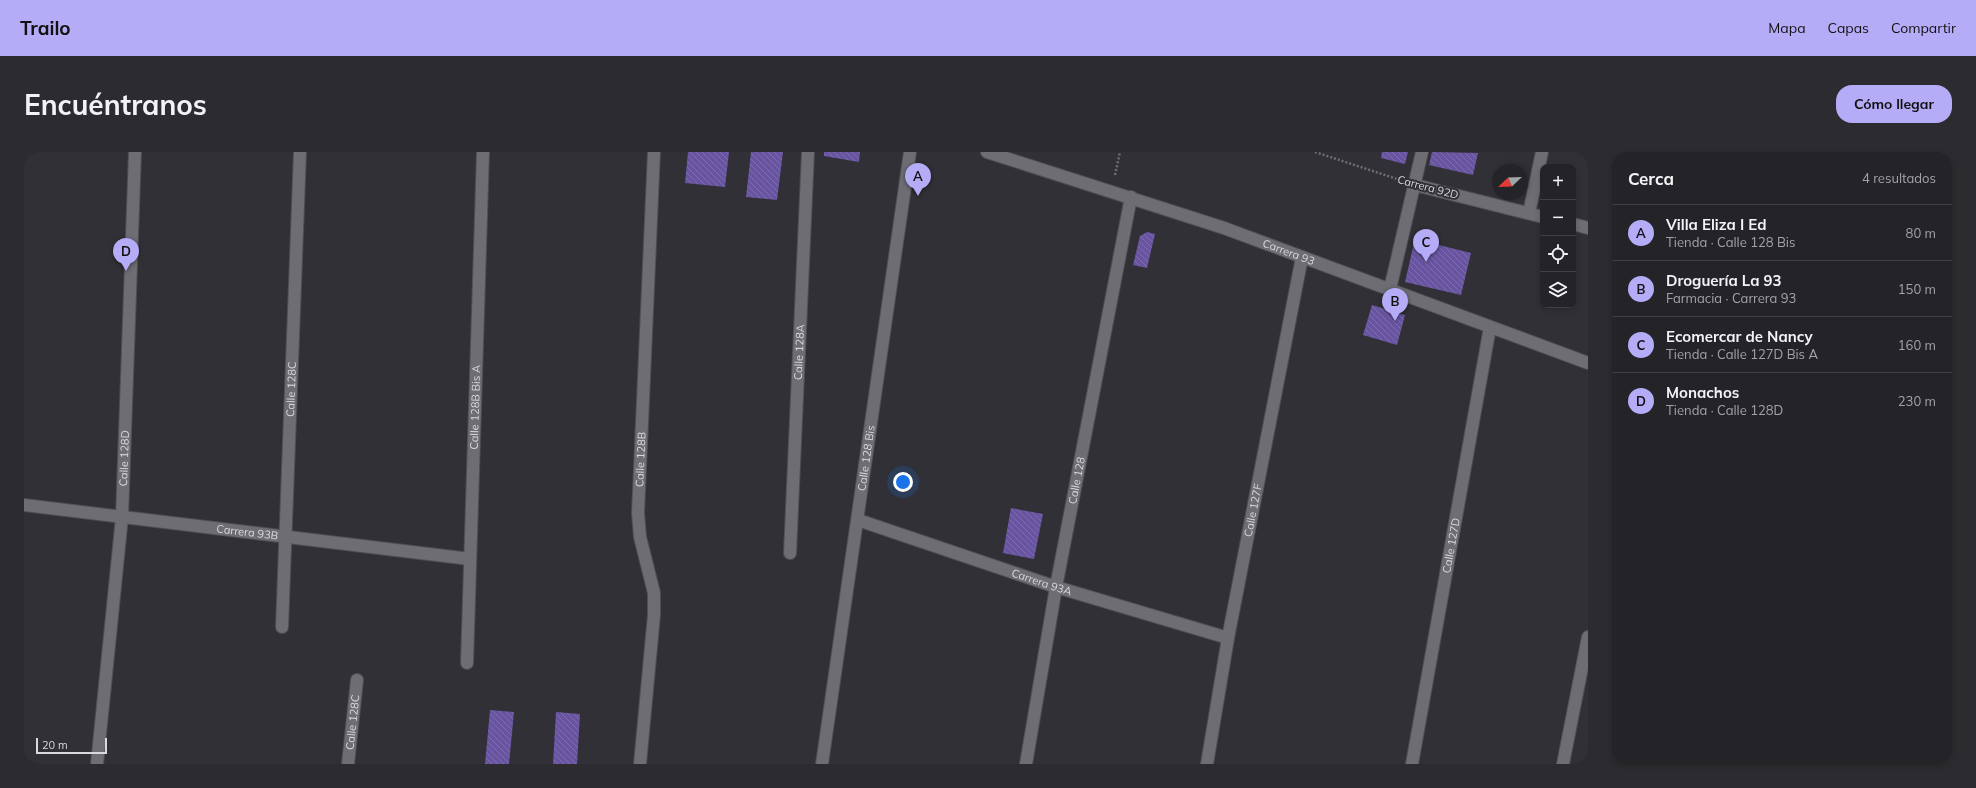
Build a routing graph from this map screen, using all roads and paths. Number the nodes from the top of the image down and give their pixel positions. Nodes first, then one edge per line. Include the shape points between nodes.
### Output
1 (135, 152) edge
2 (300, 152) edge
3 (483, 152) edge
4 (654, 152) edge
5 (808, 152) edge
6 (910, 152) edge
7 (987, 152) edge
8 (1120, 152) edge
9 (1315, 152) edge
10 (1422, 152) edge
11 (1542, 152) edge
12 (1415, 185) junction
13 (1112, 191) junction
14 (1131, 197) junction
15 (1529, 214) junction
16 (1540, 216) edge
17 (1576, 225) edge
18 (1588, 228) edge
19 (1302, 257) junction
20 (1390, 289) junction
21 (1490, 326) junction
22 (1588, 362) edge
23 (24, 505) edge
24 (122, 517) junction
25 (858, 520) junction
26 (286, 537) junction
27 (790, 553) dead end
28 (470, 559) junction
29 (1056, 587) junction
30 (282, 626) dead end
31 (1588, 637) edge
32 (1228, 638) junction
33 (467, 663) dead end
34 (357, 680) dead end
35 (96, 764) edge
36 (348, 764) edge
37 (640, 764) edge
38 (822, 764) edge
39 (1026, 764) edge
40 (1207, 764) edge
41 (1412, 764) edge
42 (1563, 764) edge

1 - 24 street, Calle 128D
2 - 26 street, Calle 128C
3 - 28 street, Calle 128B Bis A
4 - 37 street, Calle 128B via 638,513 640,537 654,593 654,615
5 - 27 street, Calle 128A
6 - 25 street, Calle 128 Bis
7 - 13 street, Carrera 93
8 - 13 path
9 - 12 path, Carrera 92D
10 - 12 street
11 - 15 street
12 - 15 street, Carrera 92D
12 - 20 street
13 - 14 street, Carrera 93
14 - 19 street, Carrera 93
14 - 29 street, Calle 128
15 - 16 street, Carrera 92D
17 - 18 street
19 - 20 street, Carrera 93
19 - 32 street, Calle 127F
20 - 21 street, Carrera 93
21 - 22 street, Carrera 93
21 - 41 street, Calle 127D
23 - 24 street, Carrera 93B
24 - 26 street, Carrera 93B
24 - 35 street, Calle 128D
25 - 29 street, Carrera 93A
25 - 38 street, Calle 128 Bis
26 - 28 street, Carrera 93B
26 - 30 street, Calle 128C
28 - 33 street, Calle 128B Bis A
29 - 32 street, Carrera 93A
29 - 39 street, Calle 128
31 - 42 street
32 - 40 street, Calle 127F
34 - 36 street, Calle 128C

